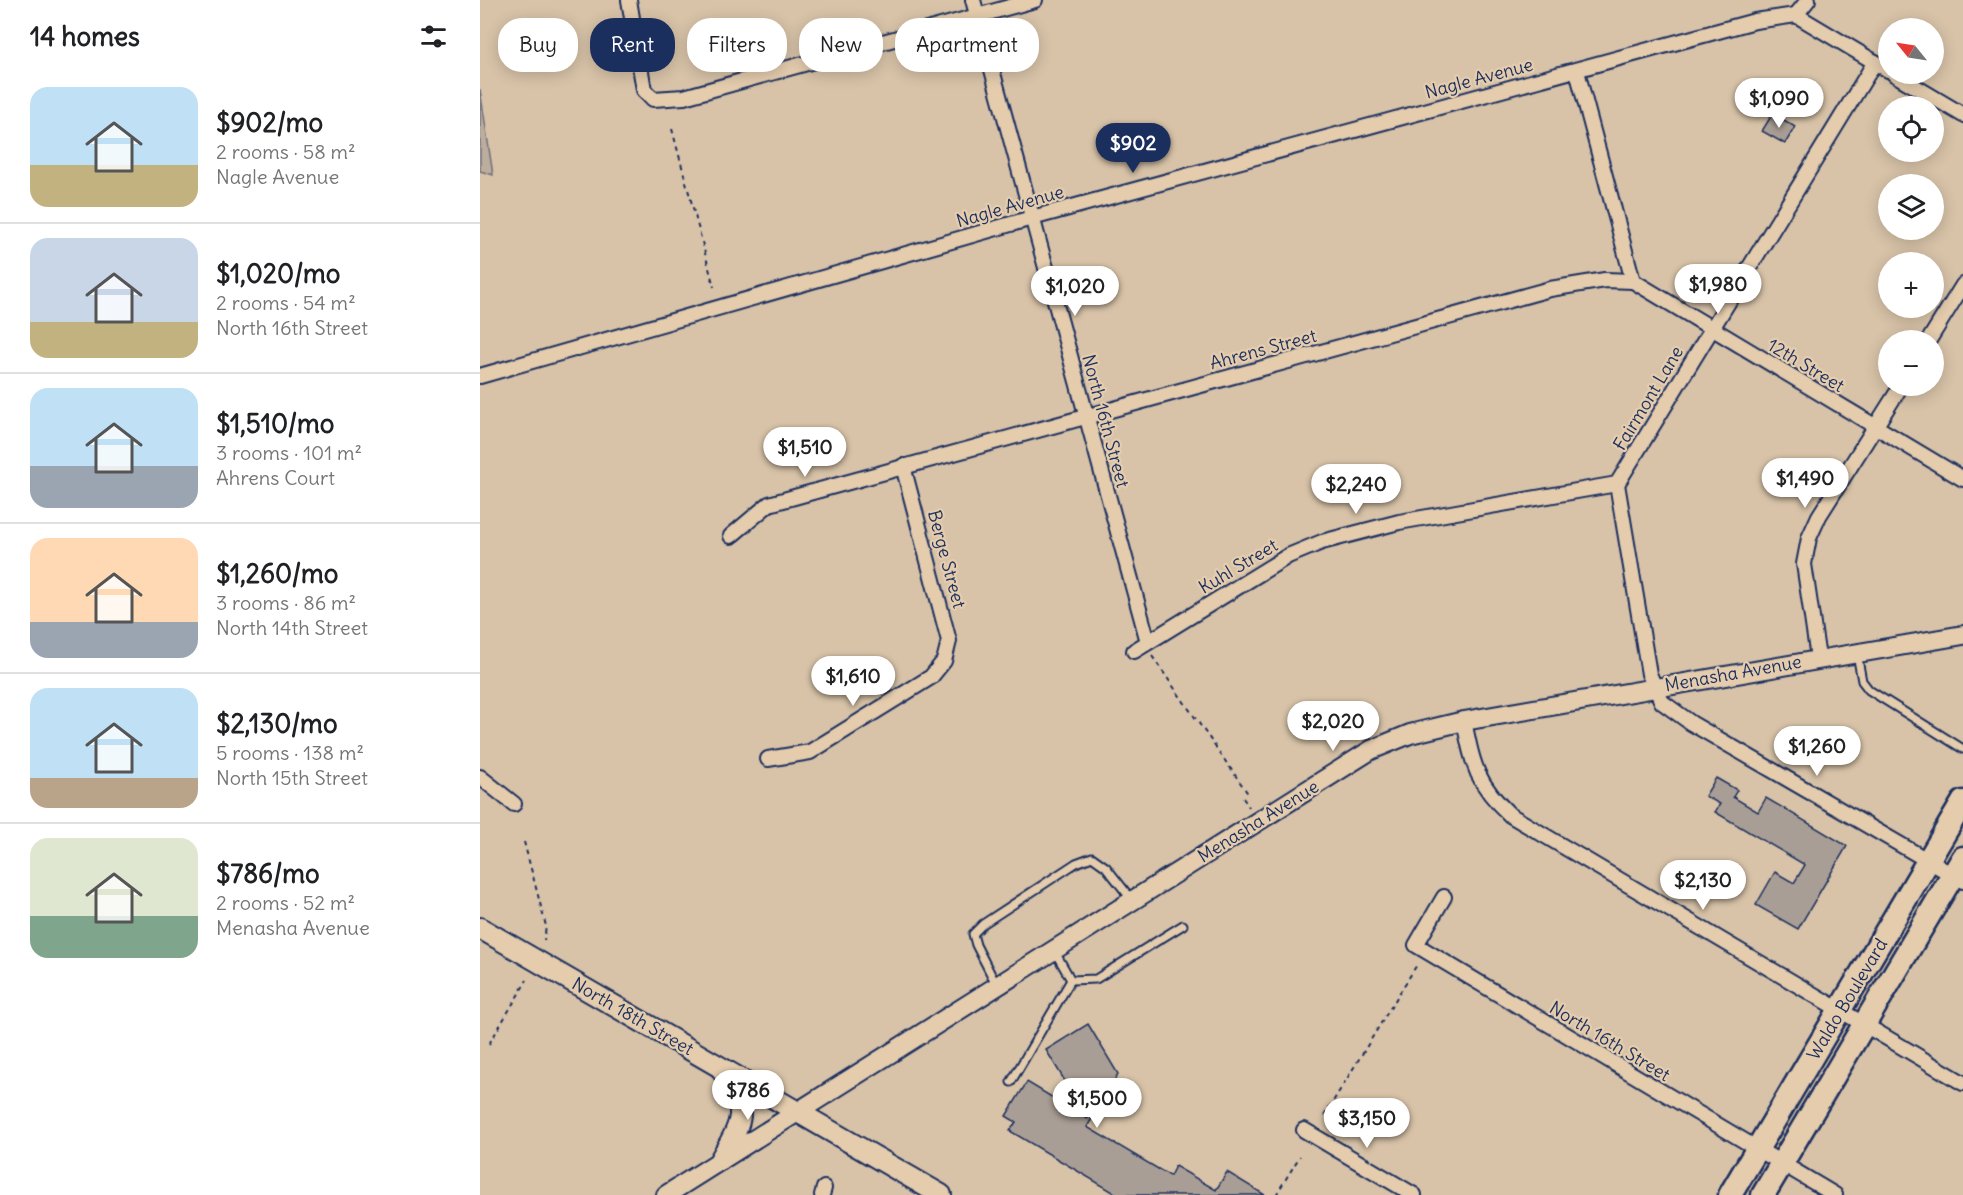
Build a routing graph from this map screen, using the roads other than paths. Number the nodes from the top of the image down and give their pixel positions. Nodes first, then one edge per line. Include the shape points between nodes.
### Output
1 (629, 0) edge
2 (973, 0) edge
3 (1035, 0) edge
4 (1808, 0) edge
5 (1796, 15) junction
6 (977, 16) junction
7 (1875, 62) junction
8 (1878, 64) edge
9 (1577, 70) junction
10 (1911, 84) edge
11 (1963, 115) edge
12 (1032, 218) junction
13 (1634, 281) junction
14 (1963, 285) edge
15 (1710, 328) junction
16 (1935, 330) edge
17 (480, 376) edge
18 (1895, 396) edge
19 (1086, 416) junction
20 (1875, 427) junction
21 (903, 466) junction
22 (1963, 479) edge
23 (1617, 484) junction
24 (731, 536) dead end
25 (1963, 635) edge
26 (1150, 649) junction
27 (1134, 651) dead end
28 (1857, 651) junction
29 (1818, 658) junction
30 (1653, 687) junction
31 (1464, 721) junction
32 (1963, 749) edge
33 (768, 759) dead end
34 (480, 777) edge
35 (1963, 802) edge
36 (514, 804) dead end
37 (1929, 860) junction
38 (1960, 871) edge
39 (1444, 897) dead end
40 (1132, 900) junction
41 (1183, 925) dead end
42 (480, 928) edge
43 (1054, 950) junction
44 (1071, 980) junction
45 (997, 986) junction
46 (1840, 1010) junction
47 (1864, 1024) junction
48 (720, 1068) junction
49 (1011, 1082) dead end
50 (1963, 1083) edge
51 (795, 1113) junction
52 (1304, 1130) dead end
53 (1756, 1150) junction
54 (720, 1160) junction
55 (1781, 1164) junction
56 (666, 1195) edge
57 (941, 1195) edge
58 (1414, 1195) edge
59 (1730, 1195) edge
60 (1763, 1195) edge
61 (1835, 1195) edge

1 - 6 street via 644,90 653,99 684,97
2 - 6 street, North 16th Street
3 - 6 street
4 - 5 street
5 - 7 street
5 - 9 street, Nagle Avenue via 1755,21
6 - 12 street, North 16th Street
7 - 8 street
7 - 15 street, Fairmont Lane
9 - 12 street, Nagle Avenue
9 - 13 street
10 - 11 street
12 - 17 street, Nagle Avenue
12 - 19 street, North 16th Street
13 - 15 street, 12th Street
13 - 19 street, Ahrens Street via 1605,280 1550,289
14 - 16 street
15 - 20 street, 12th Street
15 - 23 street, Fairmont Lane
18 - 20 street
19 - 21 street, Ahrens Street
19 - 26 street, North 16th Street
20 - 22 street, 12th Street
20 - 29 street via 1819,516 1805,549 1803,564
21 - 24 street, Ahrens Street via 770,504
21 - 33 street, Berge Street via 949,641 944,662 931,677 810,752
23 - 26 street, Kuhl Street via 1399,522 1323,542 1288,556
23 - 30 street
25 - 28 street, Menasha Avenue
26 - 27 street, Kuhl Street
28 - 29 street, Menasha Avenue
28 - 32 lane via 1861,678 1869,690
29 - 30 street, Menasha Avenue
30 - 31 street, Menasha Avenue
30 - 37 street via 1666,705 1692,723
31 - 40 street, Menasha Avenue via 1410,734 1371,750
31 - 46 street via 1479,778 1490,797 1510,815
34 - 36 street
35 - 37 main road, Waldo Boulevard
37 - 38 street
37 - 46 main road, Waldo Boulevard
38 - 47 main road, Waldo Boulevard
39 - 53 street, North 16th Street via 1416,945
40 - 43 street, Menasha Avenue
40 - 45 lane via 1106,867 1092,857 1076,863 973,934
41 - 44 lane via 1096,979
42 - 48 main road, North 18th Street
43 - 44 lane
43 - 45 street, Menasha Avenue
44 - 49 lane
45 - 51 street, Menasha Avenue
46 - 47 street
46 - 53 main road, Waldo Boulevard
47 - 50 street
47 - 55 main road, Waldo Boulevard
48 - 51 main road, North 18th Street
48 - 54 main road via 737,1093 741,1107 733,1138
51 - 54 street, Menasha Avenue
51 - 57 main road, North 18th Street
52 - 58 street
53 - 55 street, North 16th Street
53 - 59 main road, Waldo Boulevard
54 - 56 street, Menasha Avenue
55 - 60 main road, Waldo Boulevard
55 - 61 street, North 16th Street

